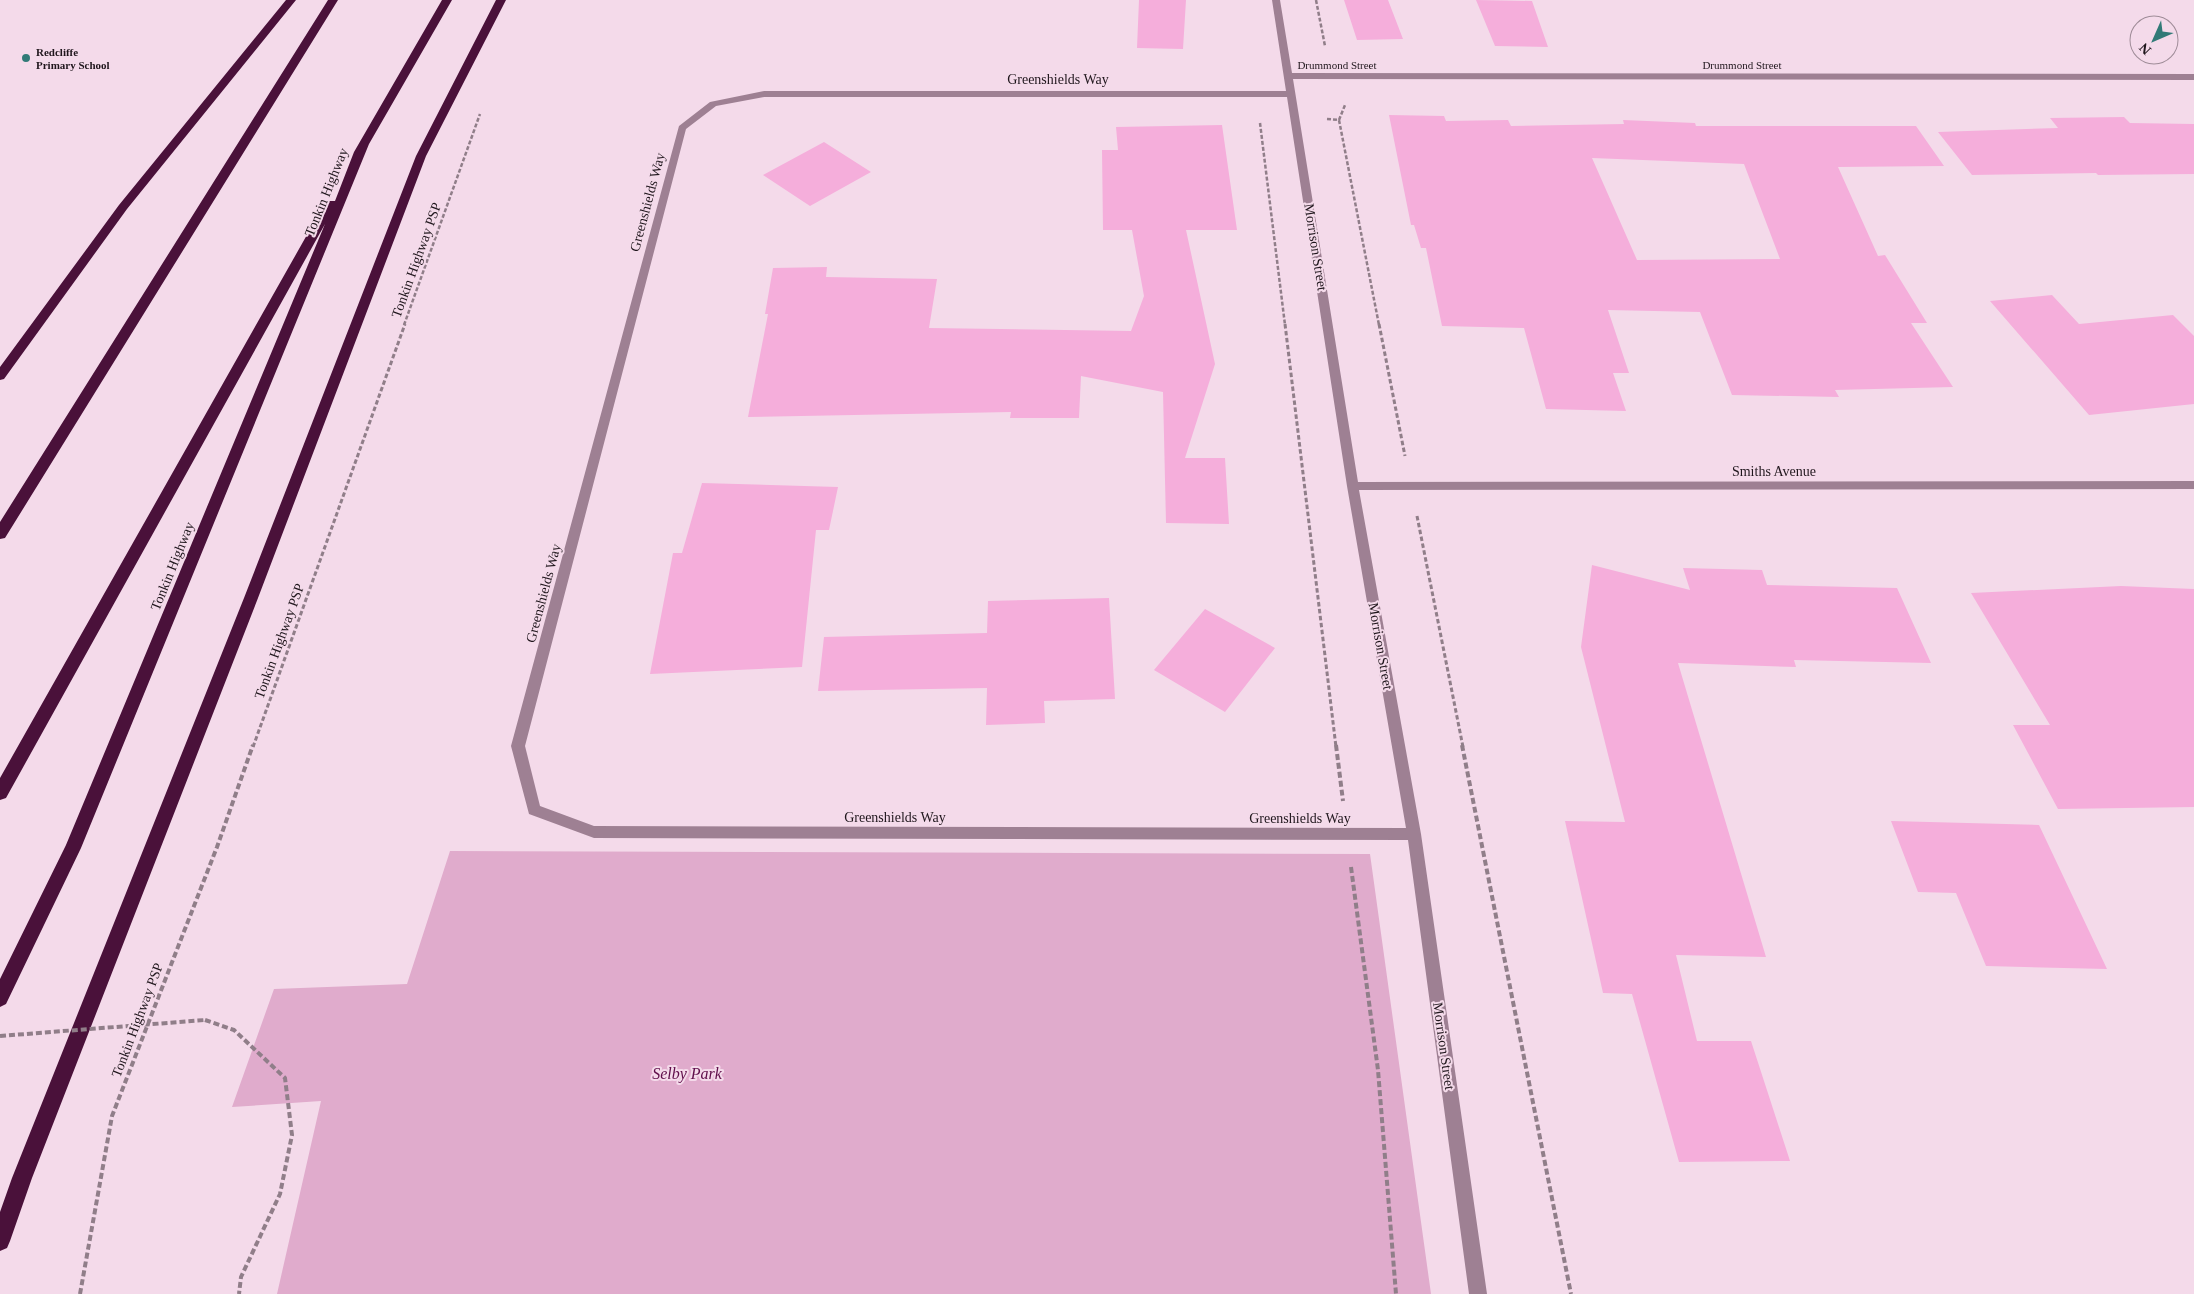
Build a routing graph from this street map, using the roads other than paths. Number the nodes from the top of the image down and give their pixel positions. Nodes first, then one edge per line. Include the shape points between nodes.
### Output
1 (291, 0) edge
2 (333, 0) edge
3 (448, 0) edge
4 (501, 0) edge
5 (1276, 0) edge
6 (1289, 76) junction
7 (2194, 77) edge
8 (1292, 94) junction
9 (364, 143) junction
10 (0, 376) edge
11 (2194, 485) edge
12 (1353, 486) junction
13 (0, 534) edge
14 (0, 793) edge
15 (1414, 834) junction
16 (0, 998) edge
17 (0, 1241) edge
18 (1478, 1294) edge

1 - 10 highway via 123,207
2 - 13 highway
3 - 9 highway, Tonkin Highway
4 - 17 highway via 422,156
5 - 6 street, Morrison Street
6 - 7 street, Drummond Street
6 - 8 street, Morrison Street
8 - 12 street, Morrison Street
8 - 15 street, Greenshields Way via 764,94 713,104 682,128 518,746 534,810 594,832
9 - 14 highway, Tonkin Highway
9 - 16 highway, Tonkin Highway via 73,848
11 - 12 street, Smiths Avenue
12 - 15 street, Morrison Street
15 - 18 street, Morrison Street

